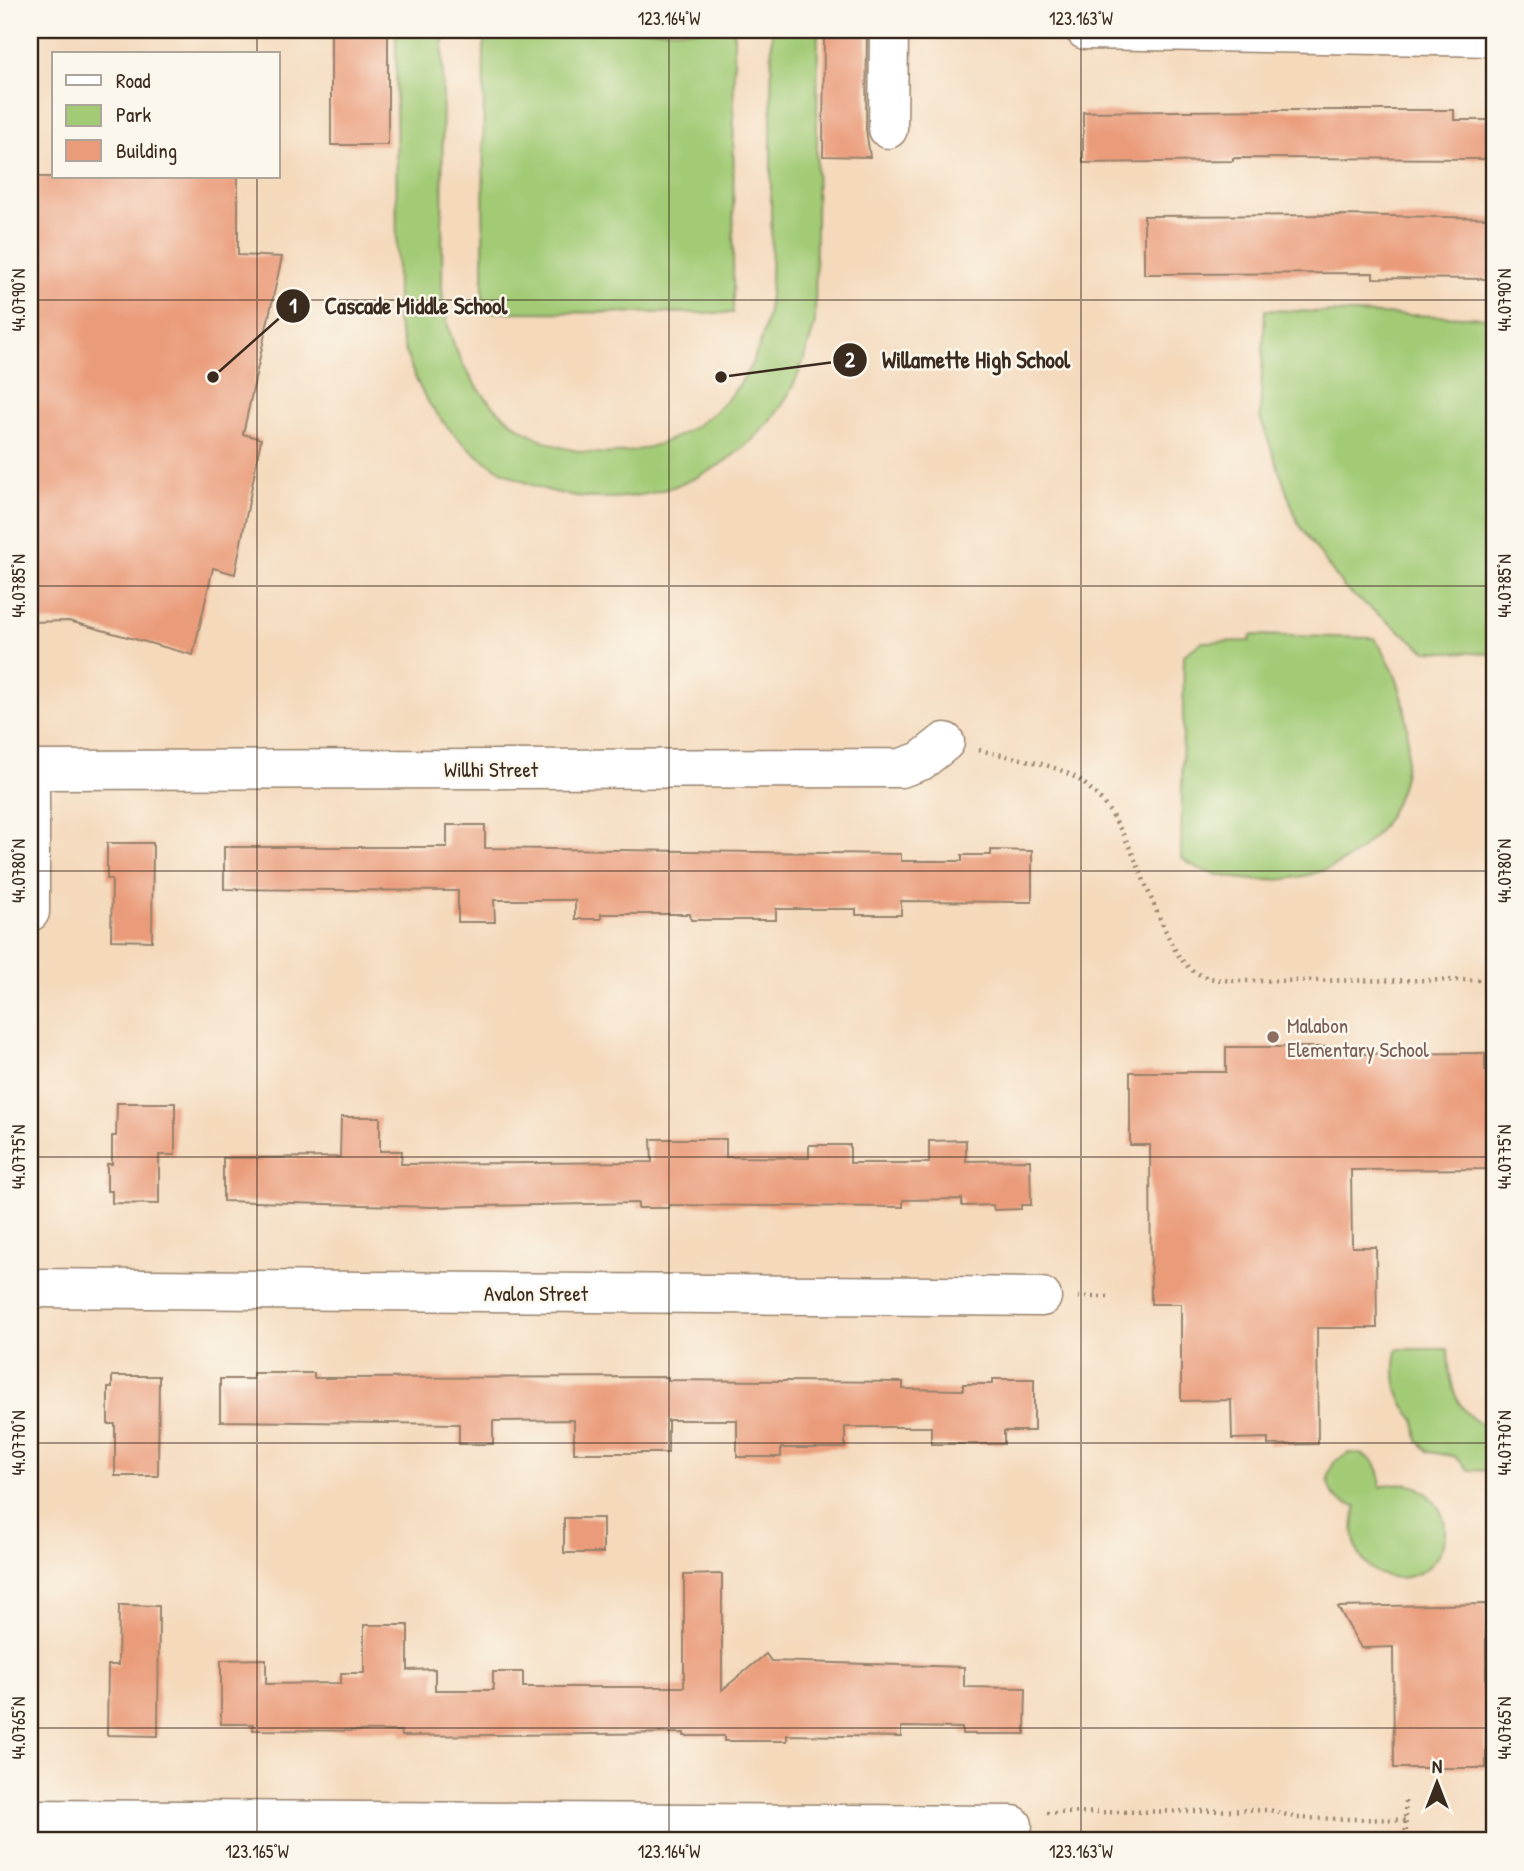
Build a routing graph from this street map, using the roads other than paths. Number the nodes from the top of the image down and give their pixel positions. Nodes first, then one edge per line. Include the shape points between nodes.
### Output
1 (889, 30) edge
2 (1085, 30) edge
3 (1494, 37) edge
4 (888, 129) dead end
5 (945, 742) road end
6 (30, 770) edge
7 (30, 912) edge
8 (30, 1288) edge
9 (1042, 1297) dead end
10 (30, 1819) edge
11 (1013, 1825) road end
12 (712, 1832) edge

1 - 4 street
2 - 3 street
5 - 6 street, Willhi Street via 921,761 901,768
6 - 7 street
8 - 9 street, Avalon Street
10 - 12 street
11 - 12 street

